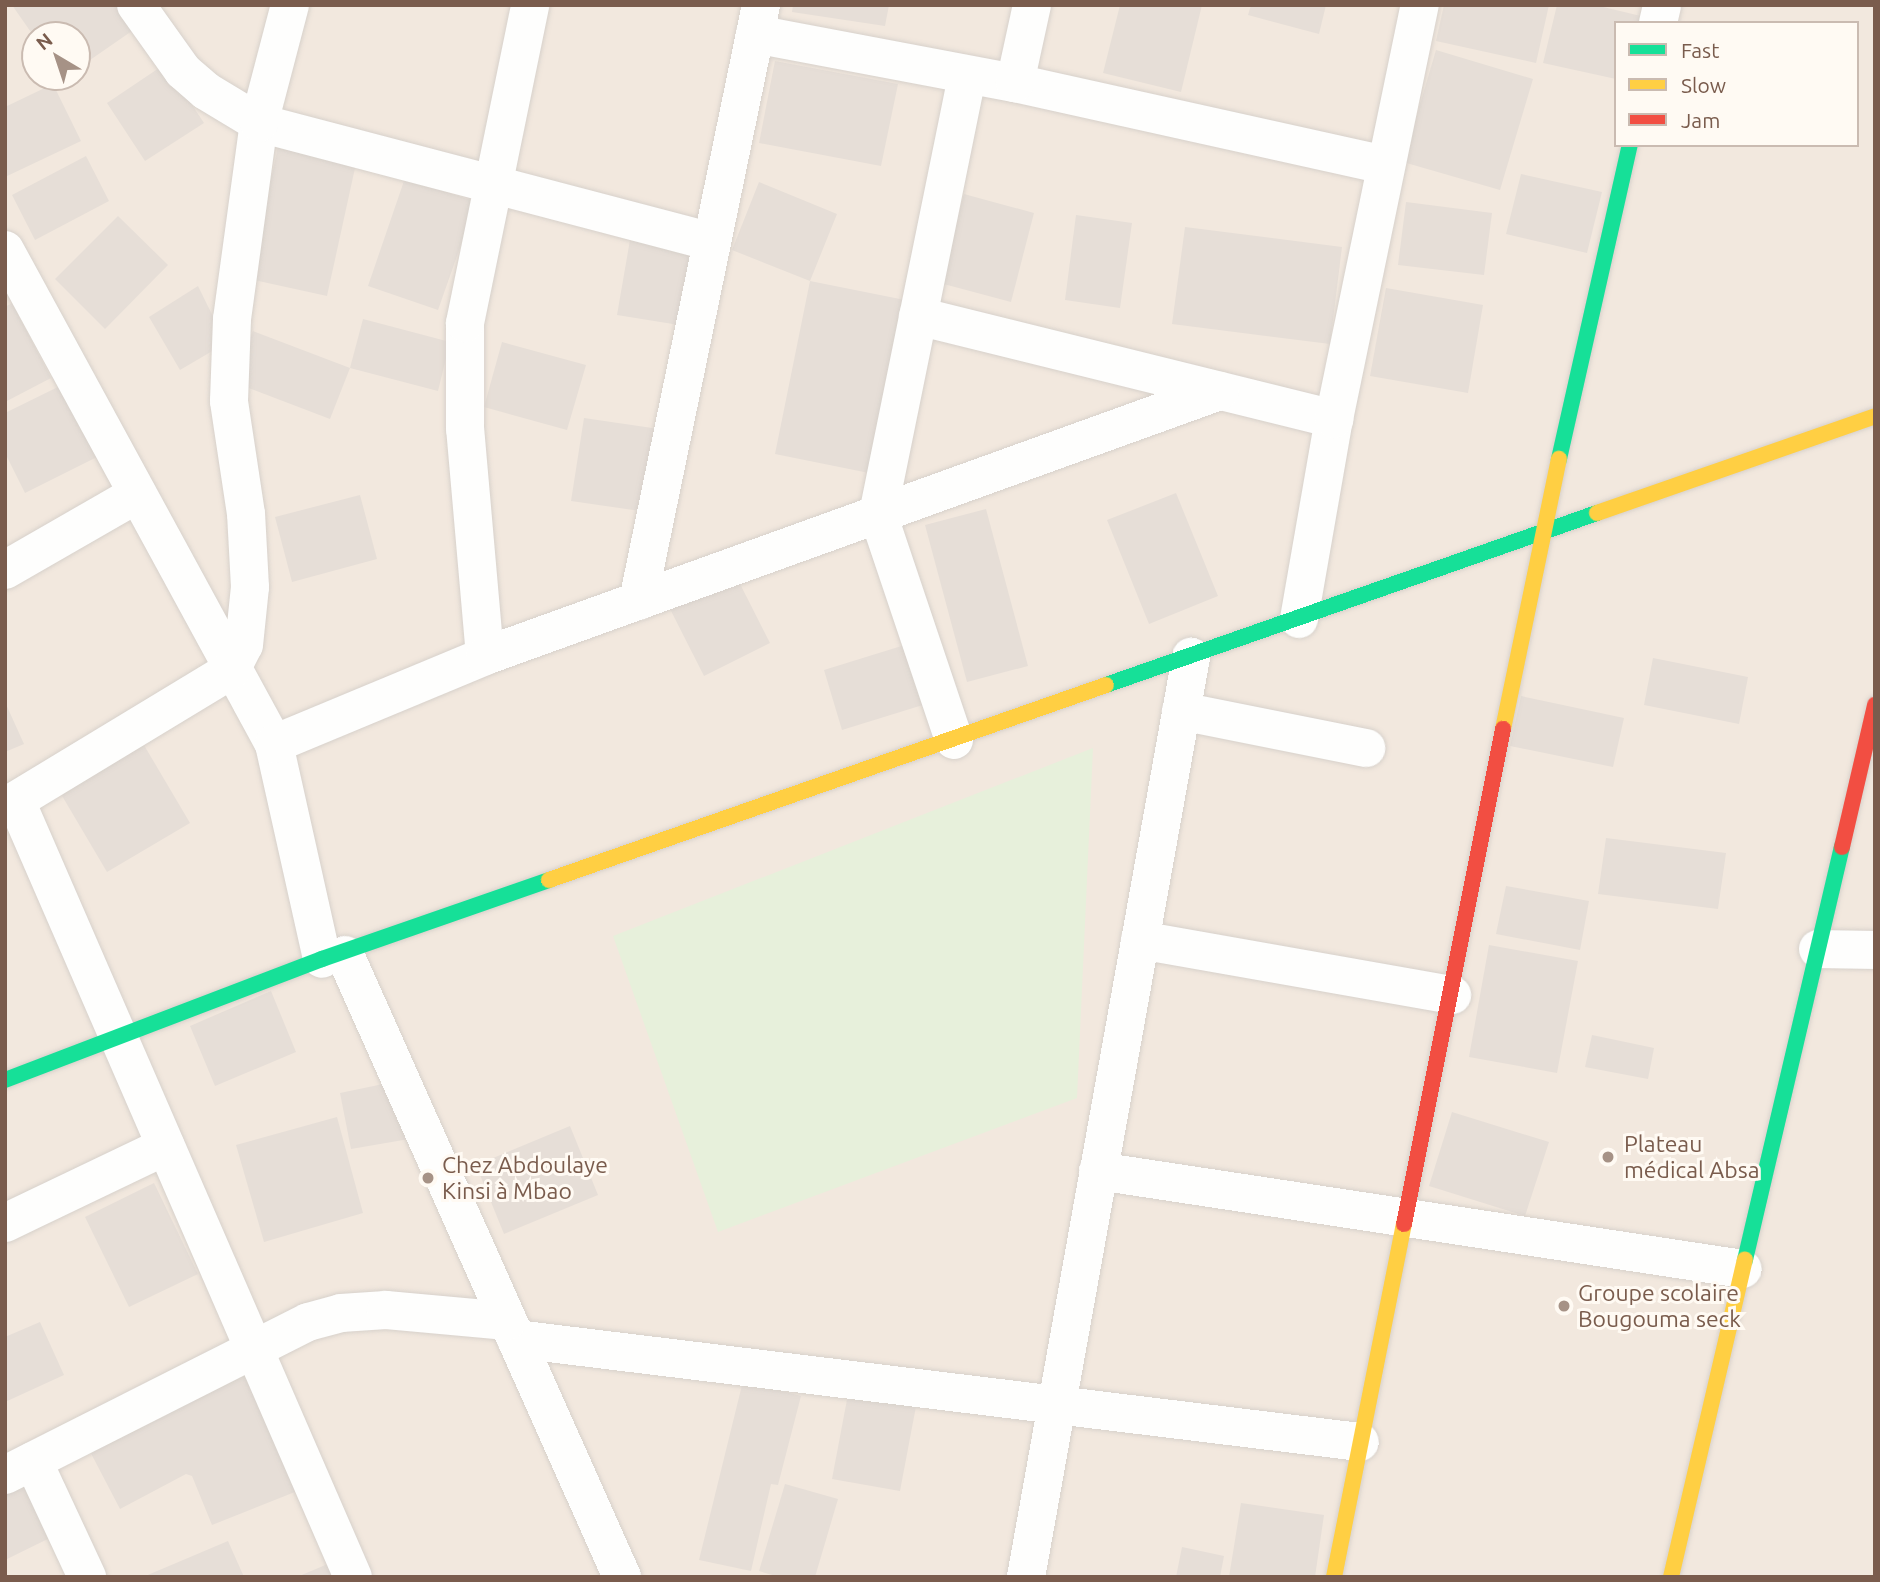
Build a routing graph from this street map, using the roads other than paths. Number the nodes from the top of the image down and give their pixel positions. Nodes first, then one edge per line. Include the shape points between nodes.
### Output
1 (136, 5) edge
2 (290, 5) edge
3 (530, 5) edge
4 (1032, 5) edge
5 (1420, 5) edge
6 (758, 20) edge
7 (967, 75) junction
8 (1015, 83) junction
9 (259, 123) junction
10 (1630, 147) edge
11 (1385, 165) junction
12 (492, 184) junction
13 (712, 242) junction
14 (10, 269) edge
15 (918, 316) junction
16 (1220, 391) junction
17 (1875, 416) edge
18 (1334, 419) junction
19 (137, 494) junction
20 (878, 514) junction
21 (1542, 533) junction
22 (5, 569) edge
23 (638, 601) junction
24 (1299, 619) junction
25 (485, 656) junction
26 (1191, 657) junction
27 (230, 670) junction
28 (1181, 711) junction
29 (1872, 724) edge
30 (954, 740) junction
31 (274, 744) junction
32 (1366, 748) dead end
33 (11, 804) edge
34 (1140, 940) junction
35 (1818, 949) junction
36 (1875, 950) edge
37 (333, 957) junction
38 (1452, 995) junction
39 (118, 1035) junction
40 (5, 1080) edge
41 (166, 1146) junction
42 (1098, 1171) junction
43 (1407, 1218) junction
44 (5, 1223) edge
45 (1743, 1269) junction
46 (512, 1330) junction
47 (253, 1348) junction
48 (1056, 1405) junction
49 (1360, 1442) junction
50 (19, 1468) edge
51 (87, 1577) edge
52 (353, 1577) edge
53 (622, 1577) edge
54 (1026, 1577) edge
55 (1334, 1577) edge
56 (1671, 1577) edge

1 - 9 street via 183,71 206,91
2 - 9 street
3 - 12 street
4 - 8 street
5 - 11 street
6 - 7 street
6 - 13 street
7 - 8 street
7 - 15 street
8 - 11 street
9 - 12 street
9 - 27 street via 232,319 229,401 246,514 250,601 244,645
10 - 21 street
11 - 18 street
12 - 13 street
12 - 25 street via 470,286 462,371
13 - 23 street
14 - 19 street
15 - 16 street
15 - 20 street
16 - 18 street
16 - 20 street
17 - 21 street
18 - 24 street
19 - 22 street
19 - 27 street
20 - 23 street
20 - 30 street
21 - 24 street
21 - 38 street
23 - 25 street
24 - 26 street
25 - 31 street
26 - 28 street
26 - 30 street
27 - 31 street
27 - 33 street
28 - 32 street
28 - 34 street
29 - 35 street
30 - 37 street
31 - 37 street
33 - 39 street
34 - 38 street
34 - 42 street
35 - 36 street
35 - 45 street
37 - 39 street
37 - 46 street
38 - 43 street
39 - 40 street
39 - 41 street
41 - 44 street
41 - 47 street
42 - 43 street
42 - 48 street
43 - 45 street
43 - 49 street
45 - 56 street
46 - 47 street via 386,1310 341,1313 308,1322
46 - 48 street
46 - 53 street
47 - 50 street
47 - 52 street
48 - 49 street
48 - 54 street
49 - 55 street
50 - 51 street

